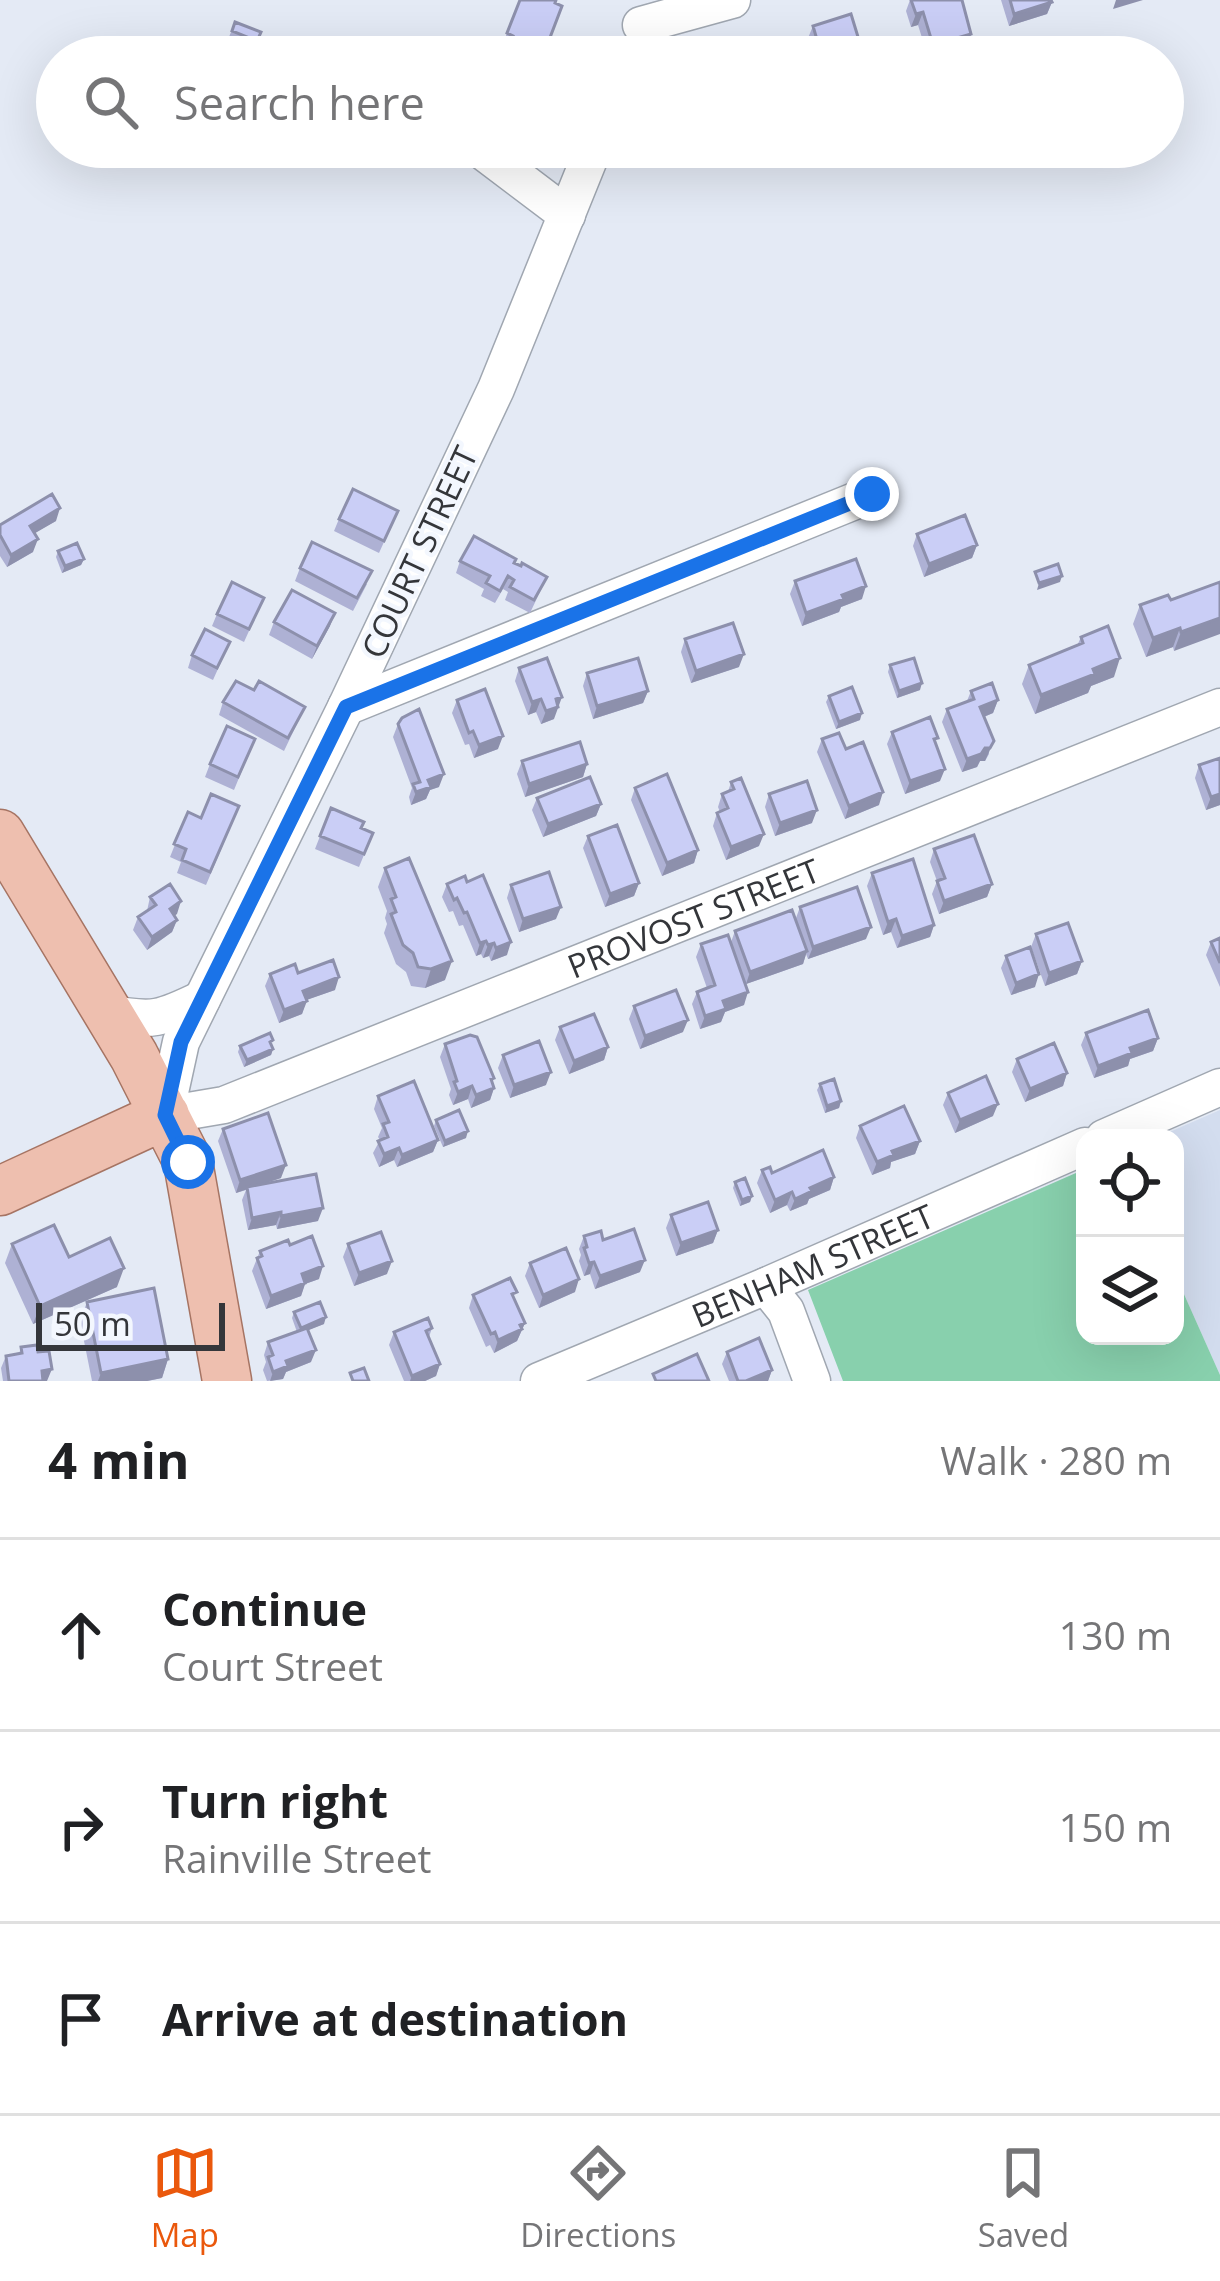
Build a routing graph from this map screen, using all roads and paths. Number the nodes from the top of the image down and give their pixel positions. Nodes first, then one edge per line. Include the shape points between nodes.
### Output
1 (732, 0) edge
2 (640, 27) edge
3 (505, 168) edge
4 (586, 168) edge
5 (567, 215) junction
6 (872, 494) dead end
7 (346, 707) junction
8 (1220, 707) edge
9 (0, 834) edge
10 (202, 998) junction
11 (108, 1012) junction
12 (1220, 1088) edge
13 (165, 1115) junction
14 (1125, 1129) edge
15 (1076, 1151) edge
16 (0, 1191) edge
17 (766, 1286) junction
18 (227, 1381) edge
19 (539, 1381) edge
20 (812, 1381) edge

1 - 2 street
3 - 5 street
4 - 5 street, COURT STREET
5 - 7 street, COURT STREET via 496,389
6 - 7 street
7 - 10 street, COURT STREET
8 - 13 street, PROVOST STREET via 224,1105
9 - 11 main road
10 - 11 street via 150,1019
10 - 13 street, COURT STREET via 181,1042
11 - 13 main road
12 - 14 street
13 - 16 main road
13 - 18 main road via 188,1162
15 - 17 street, BENHAM STREET
17 - 19 street, BENHAM STREET
17 - 20 street via 786,1311

